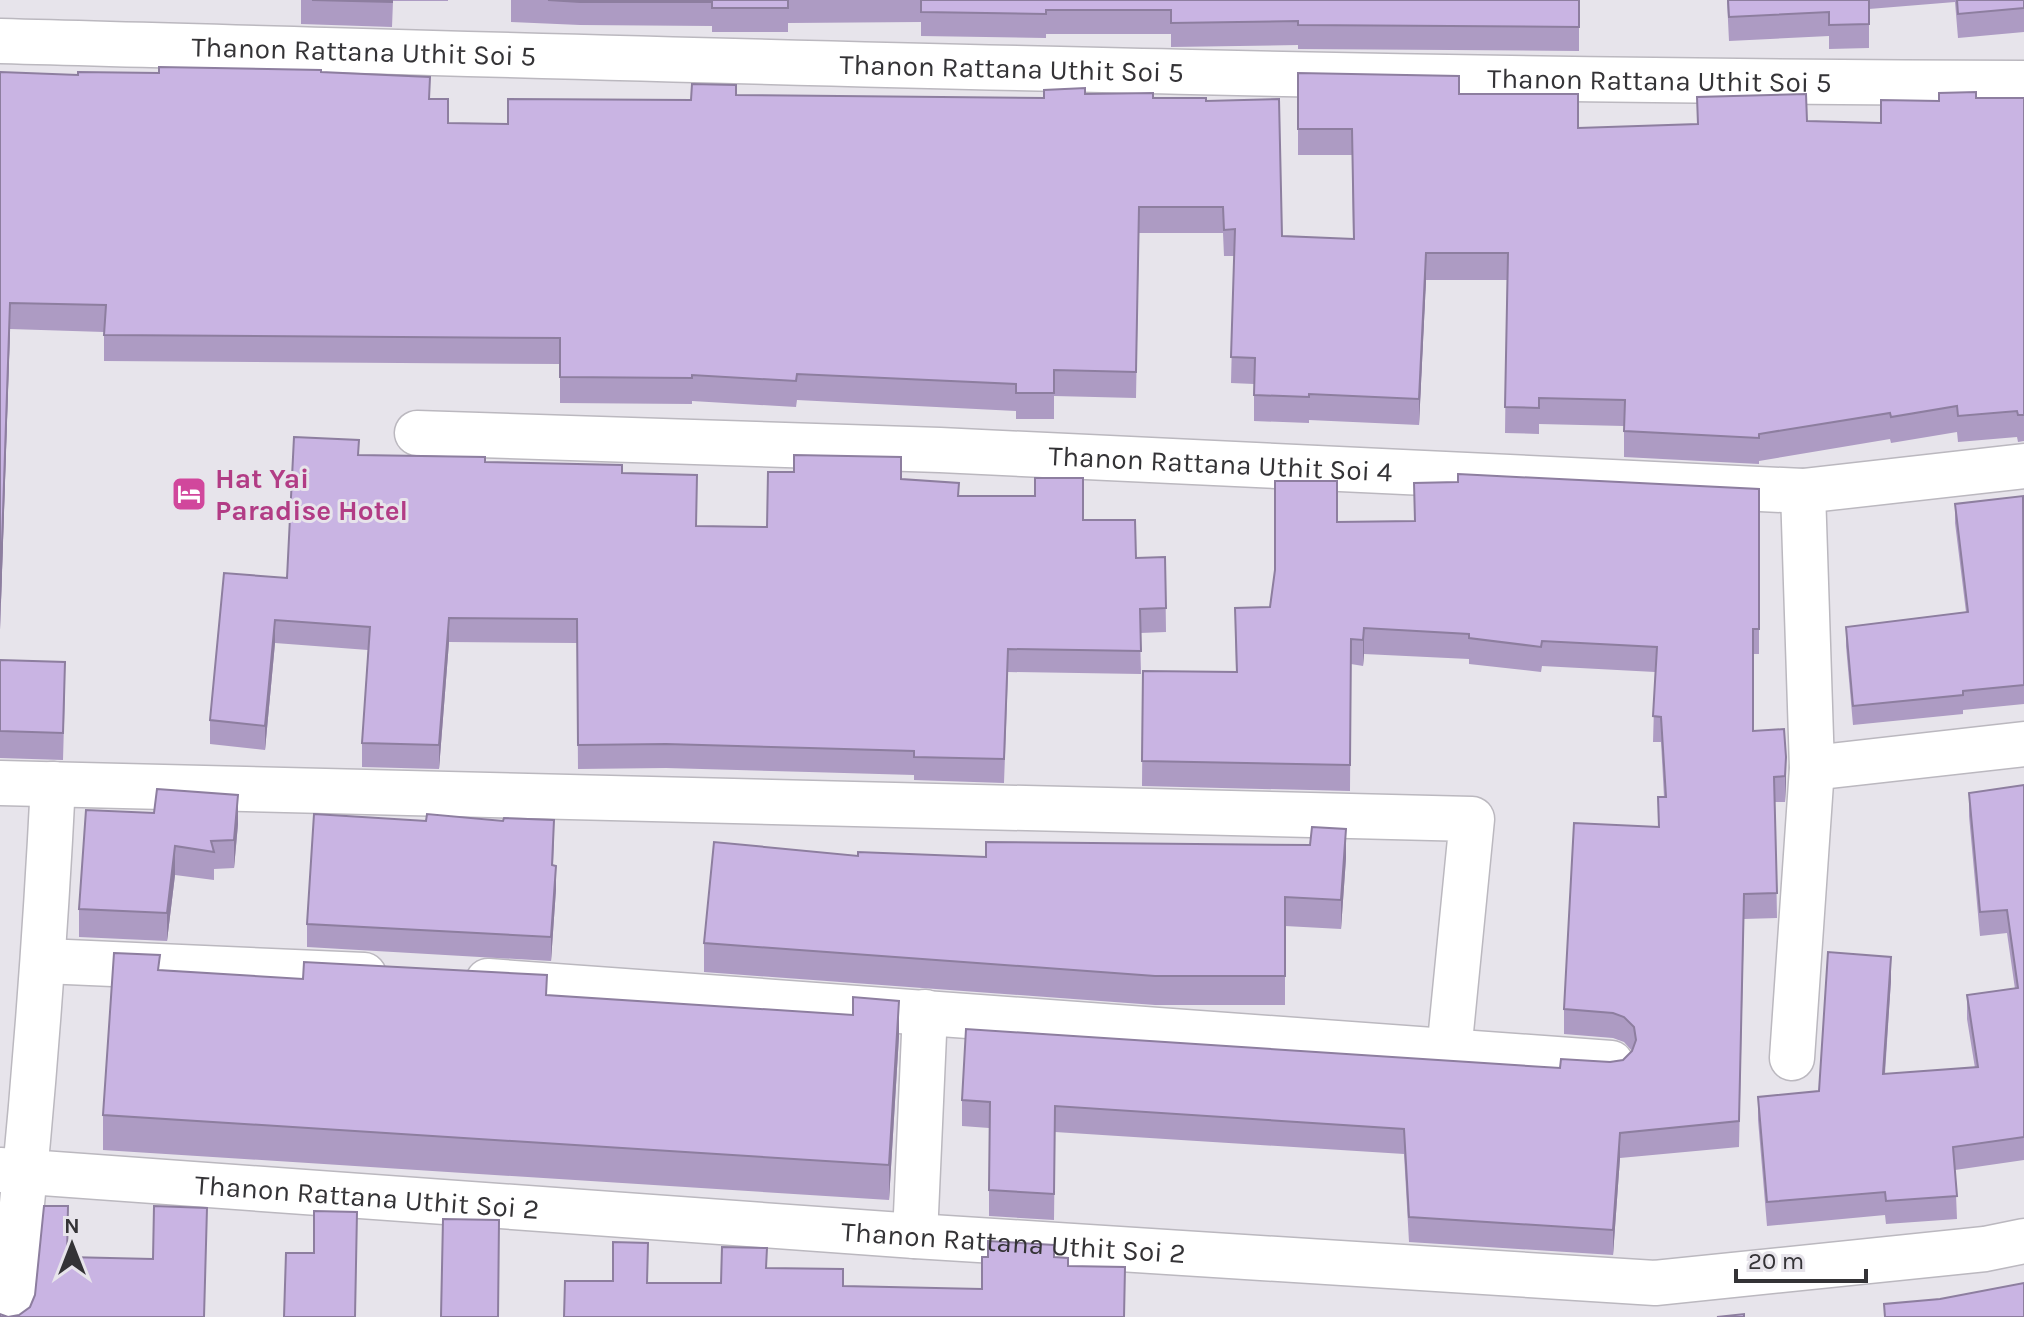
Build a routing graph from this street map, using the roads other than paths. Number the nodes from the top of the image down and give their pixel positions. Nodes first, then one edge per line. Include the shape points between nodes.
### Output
1 (0, 41) edge
2 (2024, 83) edge
3 (417, 433) dead end
4 (2024, 466) edge
5 (1803, 491) junction
6 (2024, 744) edge
7 (1812, 768) junction
8 (0, 783) edge
9 (53, 784) junction
10 (44, 961) junction
11 (925, 1012) junction
12 (1449, 1052) junction
13 (1792, 1058) dead end
14 (1611, 1063) edge
15 (13, 1171) edge
16 (915, 1236) junction
17 (2024, 1241) edge
18 (1656, 1300) edge
19 (10, 1317) edge

1 - 2 street, Thanon Rattana Uthit Soi 5 via 1515,77
3 - 5 street, Thanon Rattana Uthit Soi 4 via 940,450
4 - 5 street, Thanon Rattana Uthit Soi 4
5 - 7 street
6 - 7 street
7 - 13 street
8 - 9 street
9 - 10 street
9 - 12 street via 1472,819
10 - 11 street via 427,978
10 - 15 street
11 - 12 street
11 - 16 street
12 - 14 street
15 - 16 street, Thanon Rattana Uthit Soi 2
15 - 19 street
16 - 18 street, Thanon Rattana Uthit Soi 2
17 - 18 street, Thanon Rattana Uthit Soi 2

